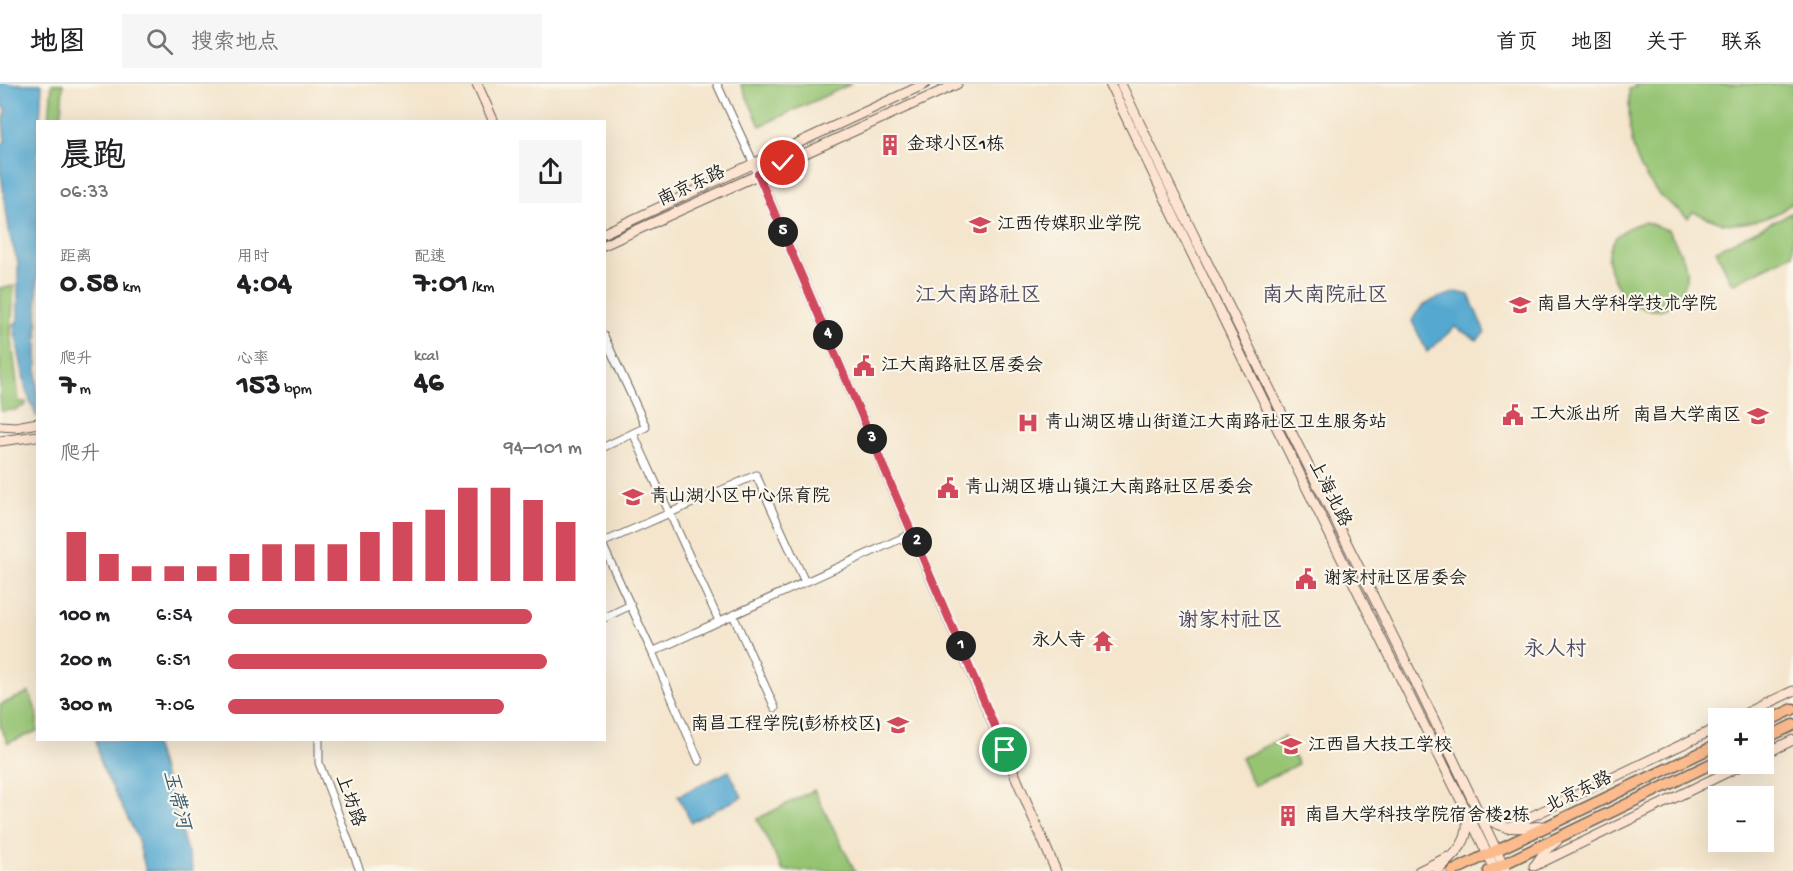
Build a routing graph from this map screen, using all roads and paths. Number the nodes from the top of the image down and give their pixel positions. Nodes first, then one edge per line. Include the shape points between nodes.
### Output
1 (477, 84) edge
2 (717, 84) edge
3 (924, 84) edge
4 (957, 84) edge
5 (1110, 84) edge
6 (1121, 84) edge
7 (493, 120) edge
8 (754, 164) junction
9 (758, 174) junction
10 (606, 232) edge
11 (606, 244) edge
12 (606, 340) edge
13 (36, 423) edge
14 (0, 426) edge
15 (633, 433) junction
16 (36, 436) edge
17 (0, 441) edge
18 (606, 446) edge
19 (669, 513) junction
20 (913, 533) junction
21 (606, 541) edge
22 (606, 552) edge
23 (805, 582) junction
24 (631, 605) junction
25 (733, 615) junction
26 (606, 617) edge
27 (719, 621) junction
28 (652, 652) junction
29 (1793, 691) edge
30 (775, 708) dead end
31 (1758, 708) edge
32 (1793, 709) edge
33 (1774, 718) edge
34 (1793, 725) edge
35 (1708, 732) edge
36 (1774, 734) edge
37 (1793, 740) edge
38 (319, 741) edge
39 (1708, 749) edge
40 (1774, 749) edge
41 (699, 761) dead end
42 (1708, 765) edge
43 (1724, 774) edge
44 (1464, 805) junction
45 (1477, 810) junction
46 (1550, 825) junction
47 (1508, 828) junction
48 (1563, 835) junction
49 (1455, 853) junction
50 (1492, 853) junction
51 (1533, 868) edge
52 (1498, 869) edge
53 (360, 871) edge
54 (1056, 871) edge
55 (1419, 871) edge
56 (1437, 871) edge
57 (1453, 871) edge

1 - 7 main road
2 - 8 street
3 - 8 main road, 南京东路
4 - 9 main road, 南京东路
5 - 44 main road, 上海北路
6 - 45 main road, 上海北路
8 - 9 main road
8 - 10 main road, 南京东路
9 - 11 main road, 南京东路
9 - 20 main road
12 - 15 street via 646,427
13 - 14 main road
15 - 18 street
15 - 19 street
16 - 17 main road
19 - 21 street
19 - 23 street via 756,475
19 - 27 street
20 - 23 street
20 - 54 main road
22 - 24 street
23 - 25 street
24 - 26 street
24 - 28 street
25 - 27 street
25 - 30 street
27 - 28 street
28 - 41 street
29 - 31 main road
32 - 33 main road
34 - 36 main road
35 - 47 main road, 北京东路
37 - 40 main road
38 - 53 street, 上坊路 via 319,763
39 - 46 main road, 北京东路
42 - 48 main road, 北京东路
43 - 51 main road
44 - 49 main road via 1467,835
44 - 50 main road, 上海北路
45 - 47 main road
45 - 50 main road, 上海北路
46 - 47 main road
46 - 50 main road, 北京东路
48 - 51 main road
48 - 52 main road, 北京东路
49 - 55 main road
49 - 56 main road
50 - 52 main road
50 - 57 main road, 北京东路

